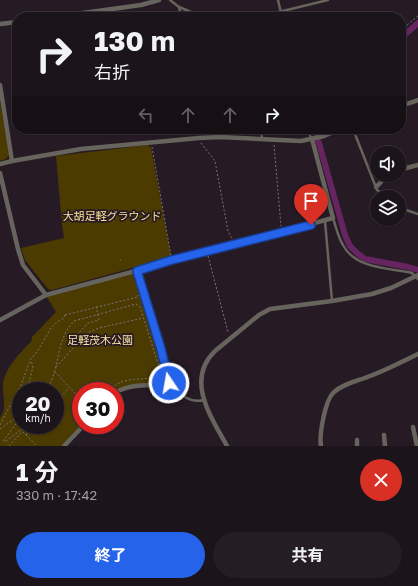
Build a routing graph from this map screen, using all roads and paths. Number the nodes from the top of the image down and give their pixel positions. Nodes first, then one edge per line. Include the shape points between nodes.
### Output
1 (159, 0) edge
2 (170, 0) edge
3 (278, 0) edge
4 (328, 0) edge
5 (179, 7) junction
6 (281, 11) junction
7 (90, 12) edge
8 (180, 12) edge
9 (191, 12) edge
10 (277, 12) edge
11 (418, 16) edge
12 (12, 23) edge
13 (0, 24) edge
14 (406, 26) edge
15 (0, 85) edge
16 (418, 100) edge
17 (406, 104) edge
18 (262, 134) edge
19 (310, 134) edge
20 (329, 134) edge
21 (355, 134) edge
22 (199, 138) junction
23 (262, 139) junction
24 (313, 139) junction
25 (273, 140) junction
26 (152, 142) junction
27 (12, 161) junction
28 (0, 164) edge
29 (418, 165) edge
30 (406, 168) edge
31 (0, 173) edge
32 (381, 182) edge
33 (376, 187) junction
34 (377, 190) edge
35 (406, 210) edge
36 (418, 214) edge
37 (333, 218) junction
38 (325, 221) junction
39 (281, 232) junction
40 (236, 245) junction
41 (207, 252) junction
42 (172, 260) junction
43 (137, 271) junction
44 (417, 276) edge
45 (46, 295) junction
46 (138, 295) dead end
47 (332, 301) junction
48 (96, 306) junction
49 (98, 315) junction
50 (144, 318) junction
51 (0, 320) edge
52 (231, 338) junction
53 (82, 339) junction
54 (418, 354) edge
55 (30, 360) junction
56 (55, 369) junction
57 (54, 372) junction
58 (29, 382) edge
59 (50, 382) edge
60 (122, 382) edge
61 (169, 383) junction
62 (70, 388) joint
63 (124, 389) edge
64 (64, 394) edge
65 (204, 400) junction
66 (12, 421) edge
67 (0, 425) edge
68 (414, 427) dead end
69 (12, 429) edge
70 (0, 430) edge
71 (15, 434) edge
72 (20, 434) edge
73 (75, 434) edge
74 (26, 435) edge
75 (384, 435) dead end
76 (357, 440) dead end
77 (9, 446) edge
78 (37, 446) edge
79 (64, 446) edge
80 (227, 446) edge
81 (321, 446) edge
82 (357, 446) edge
83 (386, 446) edge
84 (417, 446) edge

1 - 7 street
2 - 5 lane
3 - 6 lane
4 - 6 lane
5 - 8 lane
5 - 9 lane
6 - 10 lane
11 - 14 path
12 - 13 street
15 - 27 street
16 - 17 street
18 - 23 lane
19 - 24 lane
20 - 24 street
21 - 33 lane
22 - 23 street
22 - 26 street
22 - 40 path via 215,161 228,231
23 - 25 street
24 - 25 street
24 - 37 street
25 - 39 path
26 - 27 street via 81,148
26 - 42 path
27 - 28 street
29 - 30 street
31 - 45 street via 23,265
32 - 33 street
33 - 34 lane
35 - 36 lane
37 - 38 street
37 - 44 lane via 342,244 358,260
38 - 39 street
38 - 47 lane
39 - 40 street
40 - 41 street
41 - 42 street
41 - 52 path
42 - 43 street via 151,264
43 - 45 street
43 - 61 street
44 - 47 street via 384,291
45 - 51 street
46 - 48 path
47 - 52 street via 270,309
48 - 49 path
48 - 55 path via 65,315 52,328 38,352
49 - 50 path via 136,304
49 - 53 path via 99,320 88,323 78,334
49 - 56 path via 74,321 67,328 62,337
50 - 53 path via 99,328 87,333
50 - 60 path via 159,374
52 - 65 street via 211,355 204,366 201,374
53 - 56 path
54 - 81 street via 334,392 328,401 320,438
55 - 58 path via 33,367
55 - 67 path via 22,383
56 - 57 path
57 - 59 path
57 - 62 path
61 - 63 street
61 - 65 lane via 188,398 197,402
62 - 64 path
65 - 80 street
66 - 70 path
68 - 84 street
69 - 71 path via 5,442
72 - 77 path
73 - 79 street
74 - 78 path
75 - 83 street
76 - 82 street

